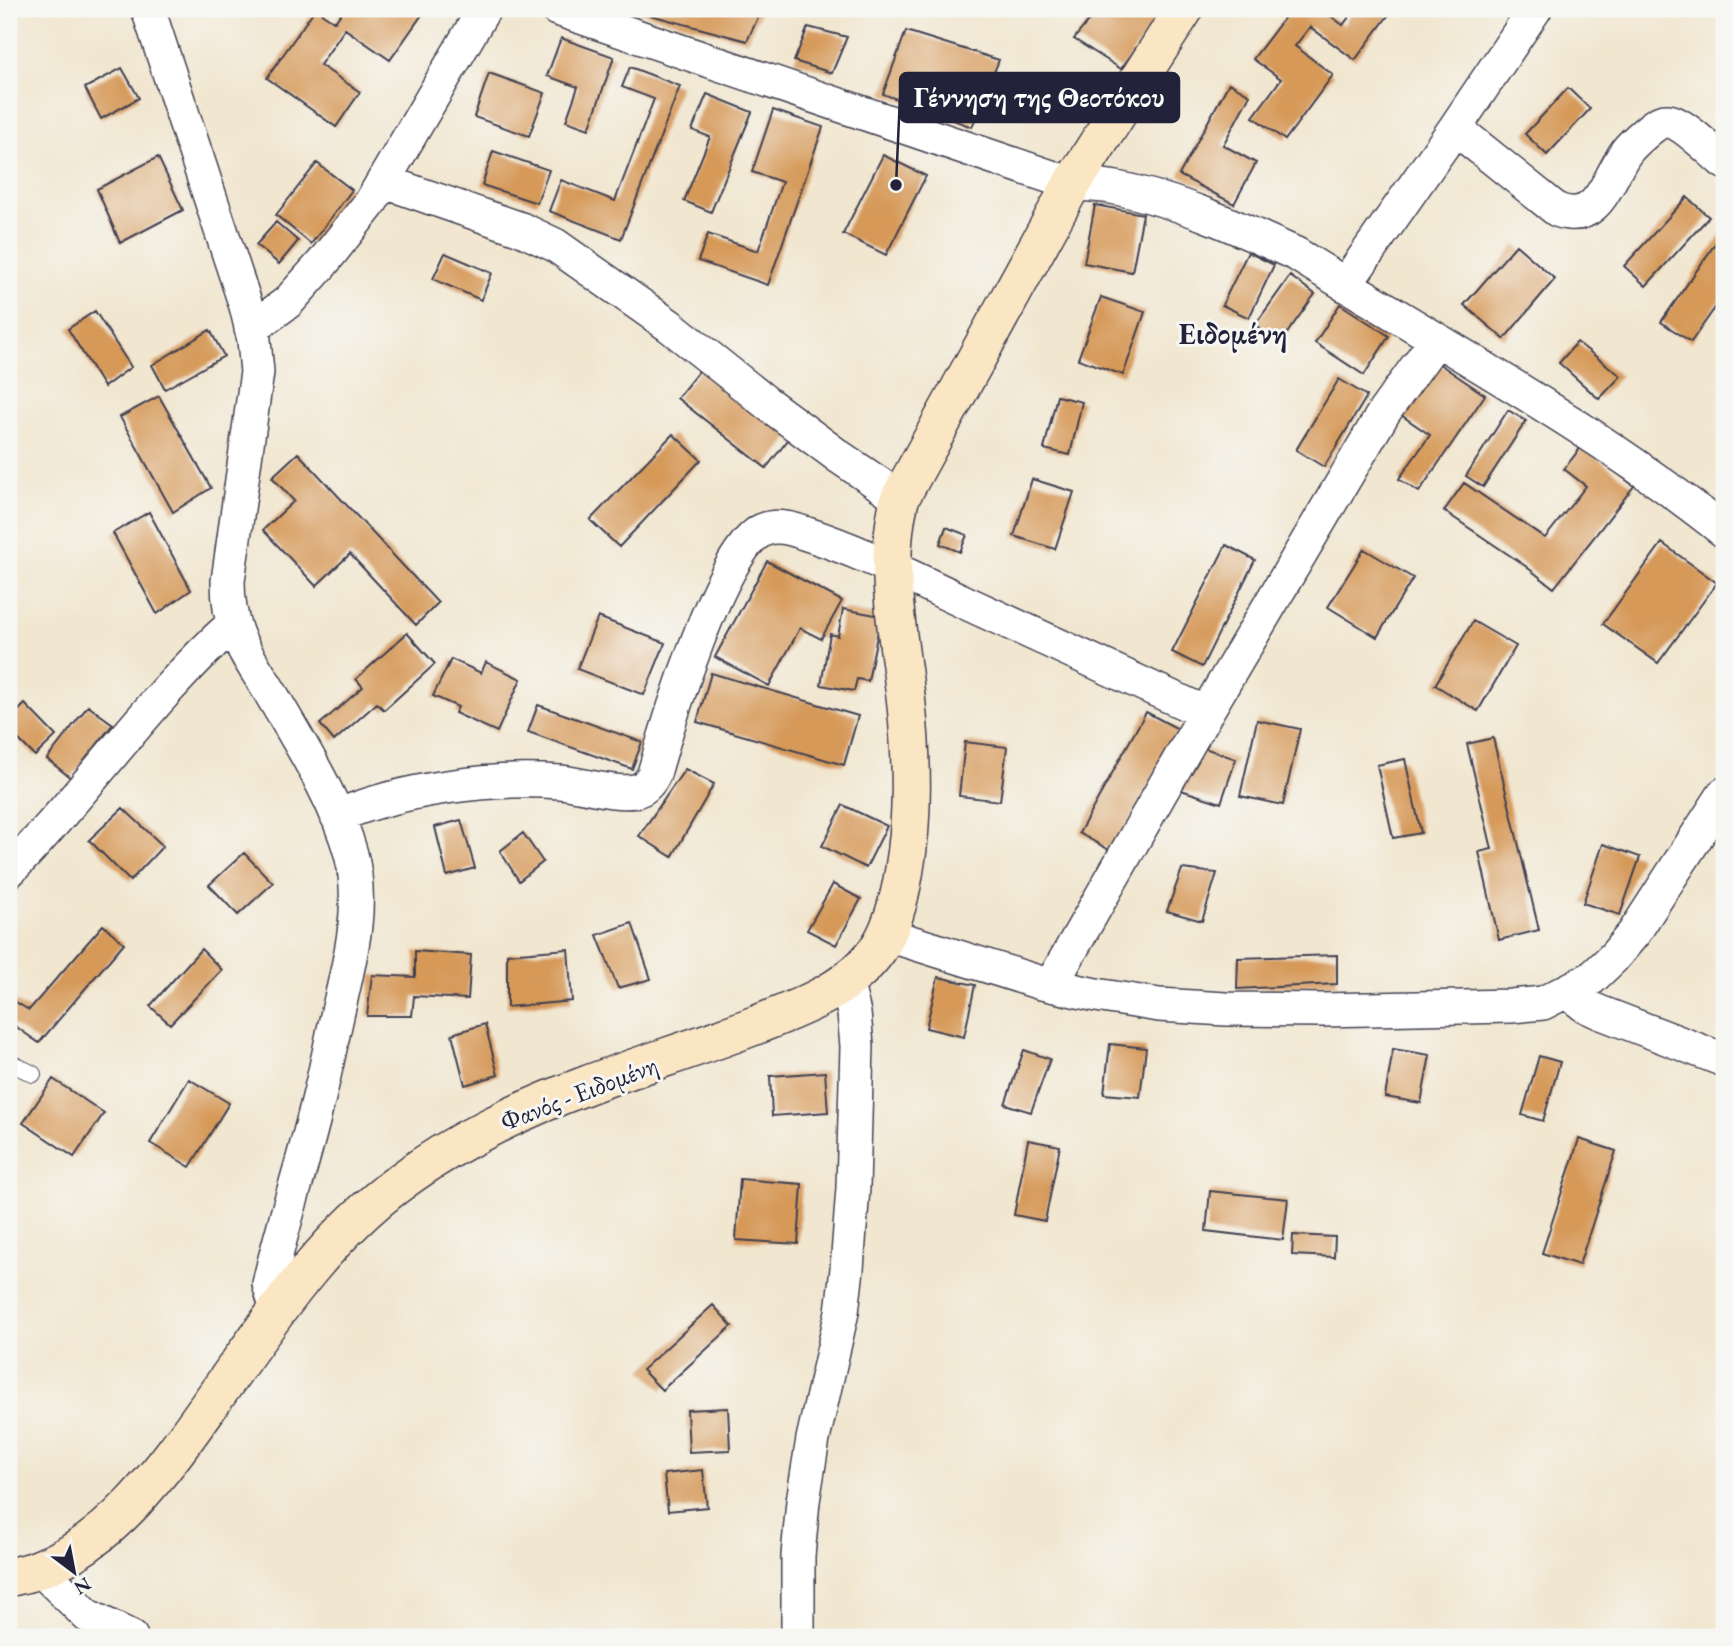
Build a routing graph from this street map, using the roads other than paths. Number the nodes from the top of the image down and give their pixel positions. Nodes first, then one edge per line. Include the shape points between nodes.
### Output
1 (148, 9) edge
2 (484, 9) edge
3 (557, 9) edge
4 (1184, 9) edge
5 (1535, 9) edge
6 (1455, 128) junction
7 (1724, 162) edge
8 (385, 182) junction
9 (1072, 184) junction
10 (1345, 285) junction
11 (251, 329) junction
12 (1436, 340) junction
13 (896, 511) junction
14 (1724, 531) edge
15 (893, 569) junction
16 (233, 624) junction
17 (1206, 713) junction
18 (1724, 794) edge
19 (337, 816) junction
20 (9, 872) edge
21 (885, 934) junction
22 (846, 981) junction
23 (1051, 985) junction
24 (1568, 992) junction
25 (1724, 1060) edge
26 (9, 1062) edge
27 (33, 1074) dead end
28 (280, 1308) junction
29 (24, 1573) edge
30 (131, 1637) edge
31 (798, 1637) edge

1 - 11 street
2 - 8 street
3 - 9 street
4 - 9 street
5 - 6 street
6 - 7 street via 1569,215 1595,204 1626,153 1658,123 1679,125
6 - 10 street
8 - 11 street via 288,302
8 - 13 street via 555,245 670,326 828,449
9 - 10 street via 1114,188 1194,212 1296,254
9 - 13 street
10 - 12 street
11 - 16 street via 257,372 228,581
12 - 14 street via 1588,432
12 - 17 street via 1384,412
13 - 15 street, Φανός - Ειδομένη
15 - 17 street
15 - 19 street via 781,527 764,529 750,538 737,554 696,642 654,774 635,791 543,781 500,782 392,797
15 - 21 street, Φανός - Ειδομένη via 911,783 910,839 897,904
16 - 19 street via 239,643
16 - 20 street via 157,699
17 - 23 street
18 - 24 street via 1634,933 1592,978
19 - 28 street via 356,885 354,940 316,1110 269,1284
21 - 22 street, Φανός - Ειδομένη via 860,970
21 - 23 street
22 - 28 street, Φανός - Ειδομένη via 792,1010 519,1112 464,1141 366,1208
22 - 31 street via 857,1045 853,1188 842,1312 803,1501
23 - 24 street via 1159,1005 1226,1009 1511,1006 1543,1003
24 - 25 street via 1600,1012
26 - 27 lane
28 - 29 street, Φανός - Ειδομένη via 177,1451 129,1506 72,1552
29 - 30 street via 88,1616

